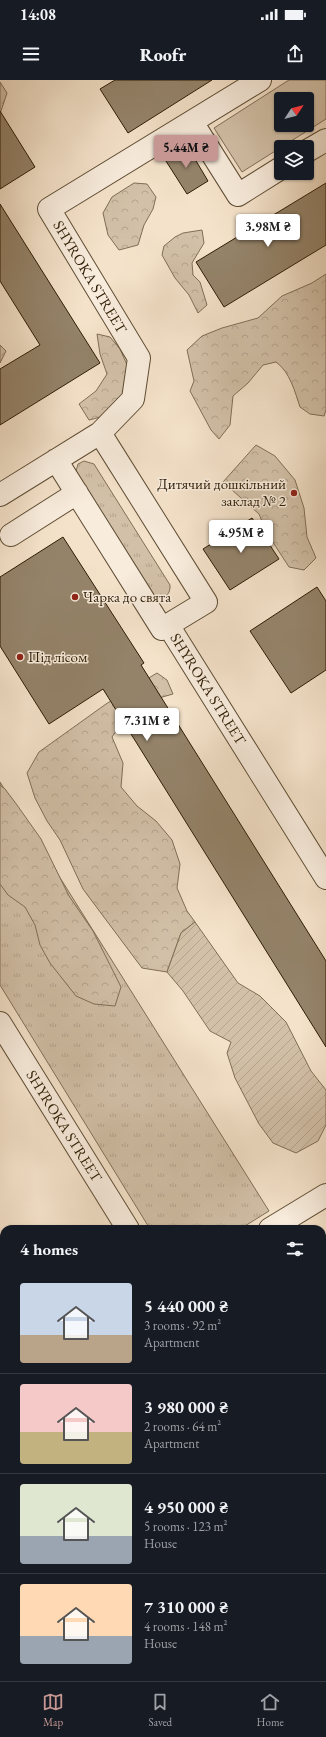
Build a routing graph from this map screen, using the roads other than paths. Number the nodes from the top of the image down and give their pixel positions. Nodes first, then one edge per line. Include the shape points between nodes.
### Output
1 (260, 80) edge
2 (192, 122) junction
3 (326, 140) edge
4 (314, 148) edge
5 (274, 172) edge
6 (100, 433) junction
7 (56, 460) junction
8 (77, 493) junction
9 (0, 495) edge
10 (11, 535) dead end
11 (168, 626) junction
12 (326, 878) edge
13 (0, 1023) edge
14 (326, 1195) edge
15 (126, 1225) edge
16 (277, 1225) edge

1 - 2 street, SHYROKA STREET
2 - 5 street via 238,195
2 - 6 street, SHYROKA STREET via 49,209 139,358 133,399
3 - 4 street
6 - 7 street, SHYROKA STREET
6 - 11 street, SHYROKA STREET via 206,602
7 - 8 street
7 - 9 street, SHYROKA STREET
8 - 10 street
8 - 11 street via 162,629
11 - 12 street, SHYROKA STREET
13 - 15 street, SHYROKA STREET
14 - 16 street

